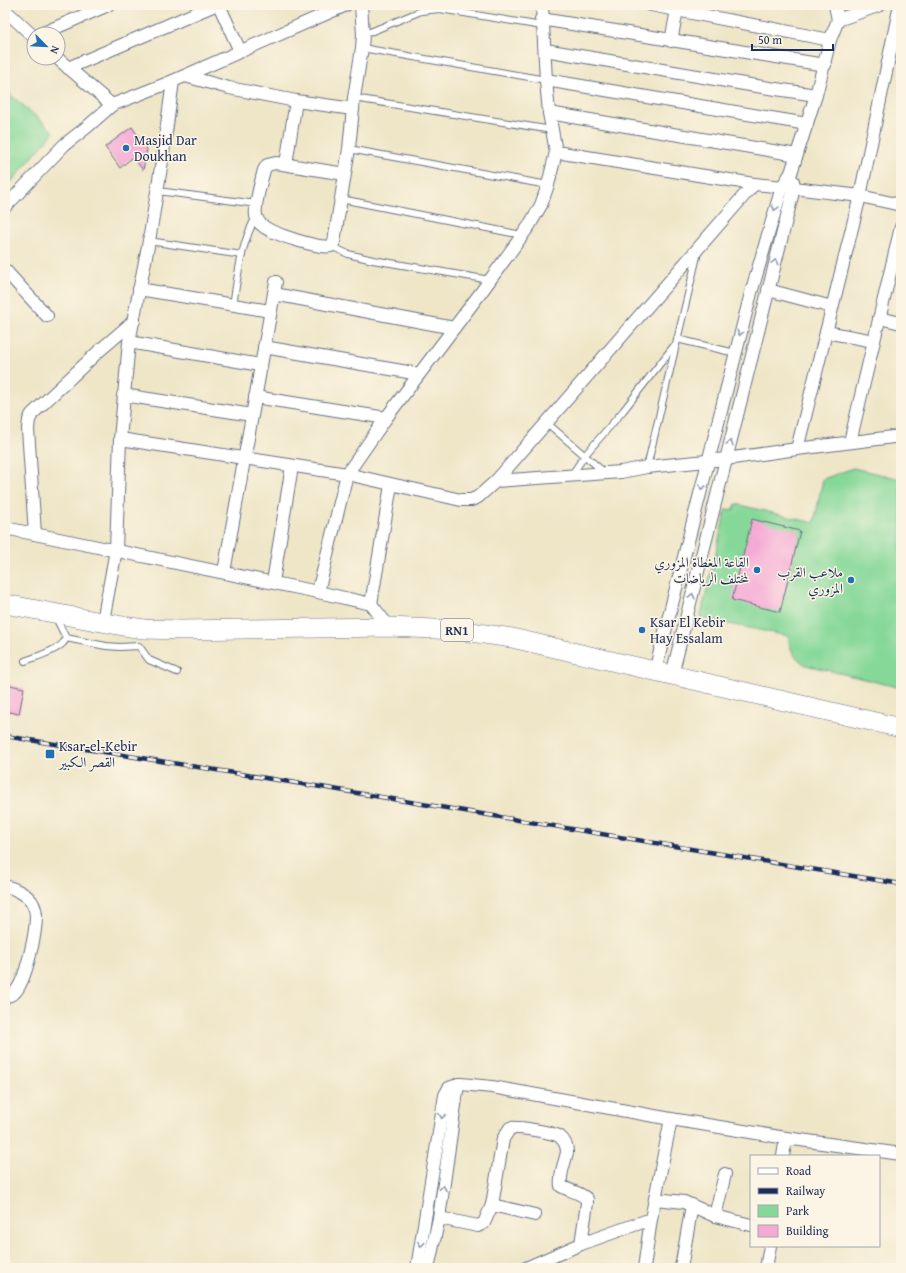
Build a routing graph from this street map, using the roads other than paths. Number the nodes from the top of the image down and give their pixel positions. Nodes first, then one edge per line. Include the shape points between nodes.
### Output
1 (108, 5) edge
2 (215, 5) edge
3 (219, 5) edge
4 (346, 5) edge
5 (360, 5) edge
6 (542, 5) edge
7 (651, 5) edge
8 (836, 5) edge
9 (880, 5) edge
10 (900, 5) edge
11 (677, 7) edge
12 (5, 10) edge
13 (838, 20) junction
14 (542, 23) junction
15 (59, 26) edge
16 (26, 29) edge
17 (363, 35) junction
18 (830, 40) junction
19 (670, 41) junction
20 (362, 48) junction
21 (545, 50) junction
22 (240, 51) junction
23 (825, 65) junction
24 (68, 68) joint
25 (185, 76) junction
26 (546, 80) junction
27 (173, 81) junction
28 (816, 95) junction
29 (296, 101) junction
30 (354, 103) junction
31 (112, 105) junction
32 (549, 113) junction
33 (807, 124) junction
34 (552, 130) junction
35 (349, 149) junction
36 (556, 152) junction
37 (797, 155) junction
38 (286, 164) junction
39 (792, 173) junction
40 (345, 174) junction
41 (754, 184) junction
42 (548, 185) junction
43 (782, 186) junction
44 (794, 188) junction
45 (158, 191) junction
46 (860, 196) junction
47 (341, 199) junction
48 (257, 204) junction
49 (901, 206) edge
50 (5, 207) edge
51 (256, 217) junction
52 (901, 228) edge
53 (522, 236) junction
54 (149, 241) junction
55 (331, 246) junction
56 (700, 246) junction
57 (242, 255) junction
58 (5, 270) edge
59 (490, 280) junction
60 (140, 289) junction
61 (768, 290) junction
62 (233, 305) junction
63 (832, 307) junction
64 (270, 311) junction
65 (47, 316) dead end
66 (879, 318) junction
67 (134, 321) junction
68 (901, 323) edge
69 (454, 328) junction
70 (826, 332) junction
71 (874, 341) junction
72 (129, 342) junction
73 (676, 342) junction
74 (264, 347) junction
75 (735, 353) junction
76 (260, 365) junction
77 (419, 374) junction
78 (123, 395) junction
79 (255, 397) junction
80 (252, 415) junction
81 (386, 418) junction
82 (547, 423) junction
83 (901, 435) edge
84 (120, 438) junction
85 (850, 442) junction
86 (797, 449) junction
87 (585, 455) junction
88 (245, 458) junction
89 (726, 459) junction
90 (708, 461) junction
91 (292, 466) junction
92 (647, 467) junction
93 (605, 473) junction
94 (347, 474) junction
95 (571, 476) junction
96 (496, 481) junction
97 (391, 484) junction
98 (5, 528) edge
99 (35, 534) junction
100 (116, 550) junction
101 (224, 572) junction
102 (273, 582) junction
103 (318, 592) junction
104 (5, 604) edge
105 (370, 604) junction
106 (52, 612) junction
107 (103, 622) junction
108 (390, 627) junction
109 (142, 637) junction
110 (66, 638) junction
111 (25, 661) dead end
112 (177, 672) dead end
113 (663, 673) junction
114 (901, 728) edge
115 (5, 886) edge
116 (5, 997) edge
117 (458, 1084) junction
118 (671, 1119) junction
119 (786, 1138) junction
120 (901, 1154) edge
121 (783, 1155) edge
122 (724, 1174) dead end
123 (655, 1199) junction
124 (492, 1205) junction
125 (692, 1205) junction
126 (535, 1215) dead end
127 (715, 1216) junction
128 (439, 1218) junction
129 (651, 1219) junction
130 (750, 1225) edge
131 (581, 1244) junction
132 (770, 1247) edge
133 (530, 1267) edge
134 (417, 1268) edge
135 (428, 1268) edge
136 (644, 1268) edge
137 (681, 1268) edge
138 (766, 1268) edge

1 - 15 street
2 - 24 street
3 - 22 street
4 - 22 street
5 - 17 street
6 - 14 street
7 - 11 street
8 - 13 street
9 - 13 street
10 - 46 street
11 - 18 street
11 - 19 street
12 - 16 street
13 - 18 street
14 - 17 lane via 440,9 421,11
14 - 19 street
14 - 21 street
17 - 20 street
18 - 23 street
19 - 23 street
20 - 26 lane
20 - 30 street
21 - 26 street
21 - 28 street
22 - 25 street
23 - 28 street
24 - 31 street
25 - 27 street
25 - 29 street via 229,88
26 - 32 street
26 - 33 street
27 - 31 street
27 - 45 street
28 - 33 street
29 - 30 street
29 - 38 street
30 - 34 lane
30 - 35 street
31 - 50 street via 64,145
32 - 34 street
32 - 37 street
33 - 37 street
34 - 36 street
35 - 40 street
35 - 42 lane
36 - 41 street
36 - 42 street
37 - 39 street
38 - 40 street
38 - 48 street via 276,162 264,170
39 - 43 street
39 - 44 street
40 - 47 street
41 - 43 street
41 - 56 street
42 - 53 street via 541,205
43 - 44 street
43 -> 75 street
44 - 46 street
61 -> 44 street
45 - 48 lane
45 - 54 street
46 - 49 street
46 - 63 street
47 - 53 lane
47 - 55 street via 336,237
48 - 51 street
51 - 55 street via 259,223 272,231 316,246
51 - 57 lane
52 - 66 street
53 - 59 street
54 - 57 lane
54 - 60 street
55 - 59 lane via 348,254 373,260
56 - 73 lane
56 - 82 street
57 - 62 lane
58 - 65 street
59 - 69 street
60 - 62 street
60 - 67 street
61 - 63 street
89 -> 61 street
62 - 64 street
63 - 70 street
64 - 69 street via 275,288
64 - 74 street
66 - 68 street
66 - 71 street
67 - 72 street
67 - 99 street via 32,414 29,420
69 - 77 street
70 - 71 street
70 - 86 street
71 - 85 street
72 - 76 street
72 - 78 street
73 - 75 lane
73 - 87 lane
73 - 92 lane
74 - 76 street
74 - 77 street
75 - 90 street
76 - 79 street
77 - 81 street
78 - 80 street
78 - 84 street
79 - 80 street
79 - 81 street
80 - 88 street
81 - 94 street
82 - 87 lane
82 - 96 street
83 - 85 street
84 - 88 street
84 - 100 street
85 - 86 street
86 - 89 street
87 - 93 lane
87 - 95 lane
88 - 91 street
88 - 101 street
89 - 90 street
113 -> 89 street
90 - 92 street
90 -> 113 street
91 - 94 street
91 - 102 street
92 - 93 street
93 - 95 street
94 - 97 street
94 - 103 street
95 - 96 street
96 - 97 street via 471,500 443,497
97 - 105 street
98 - 99 street
99 - 100 street
100 - 101 street
100 - 107 street
101 - 102 street
102 - 103 street
103 - 105 street
104 - 106 main road, RN1
105 - 108 street
106 - 107 main road, RN1
106 - 110 lane
107 - 109 main road, RN1 via 123,626
108 - 109 main road, RN1 via 182,630
108 - 113 main road, RN1 via 490,634
109 - 110 lane via 120,647
109 - 112 lane via 149,660
110 - 111 lane via 63,644
113 - 114 main road, RN1
115 - 116 street via 28,898 33,903 36,914 35,932 25,971 16,990
117 - 118 street via 492,1087
128 -> 117 street
117 -> 134 street via 449,1088 445,1095
118 - 119 street
118 - 123 street
119 - 120 street
119 - 121 street
122 - 127 street
123 - 125 street
123 - 129 street
124 - 126 street
124 - 128 street via 484,1223 478,1226
124 - 131 street via 503,1139 508,1130 517,1128 559,1137 565,1142 567,1151 561,1186 587,1199
125 - 127 street
125 - 137 street
127 - 130 street
128 - 135 street
129 - 131 street
129 - 136 street
131 - 133 street
132 - 138 street

